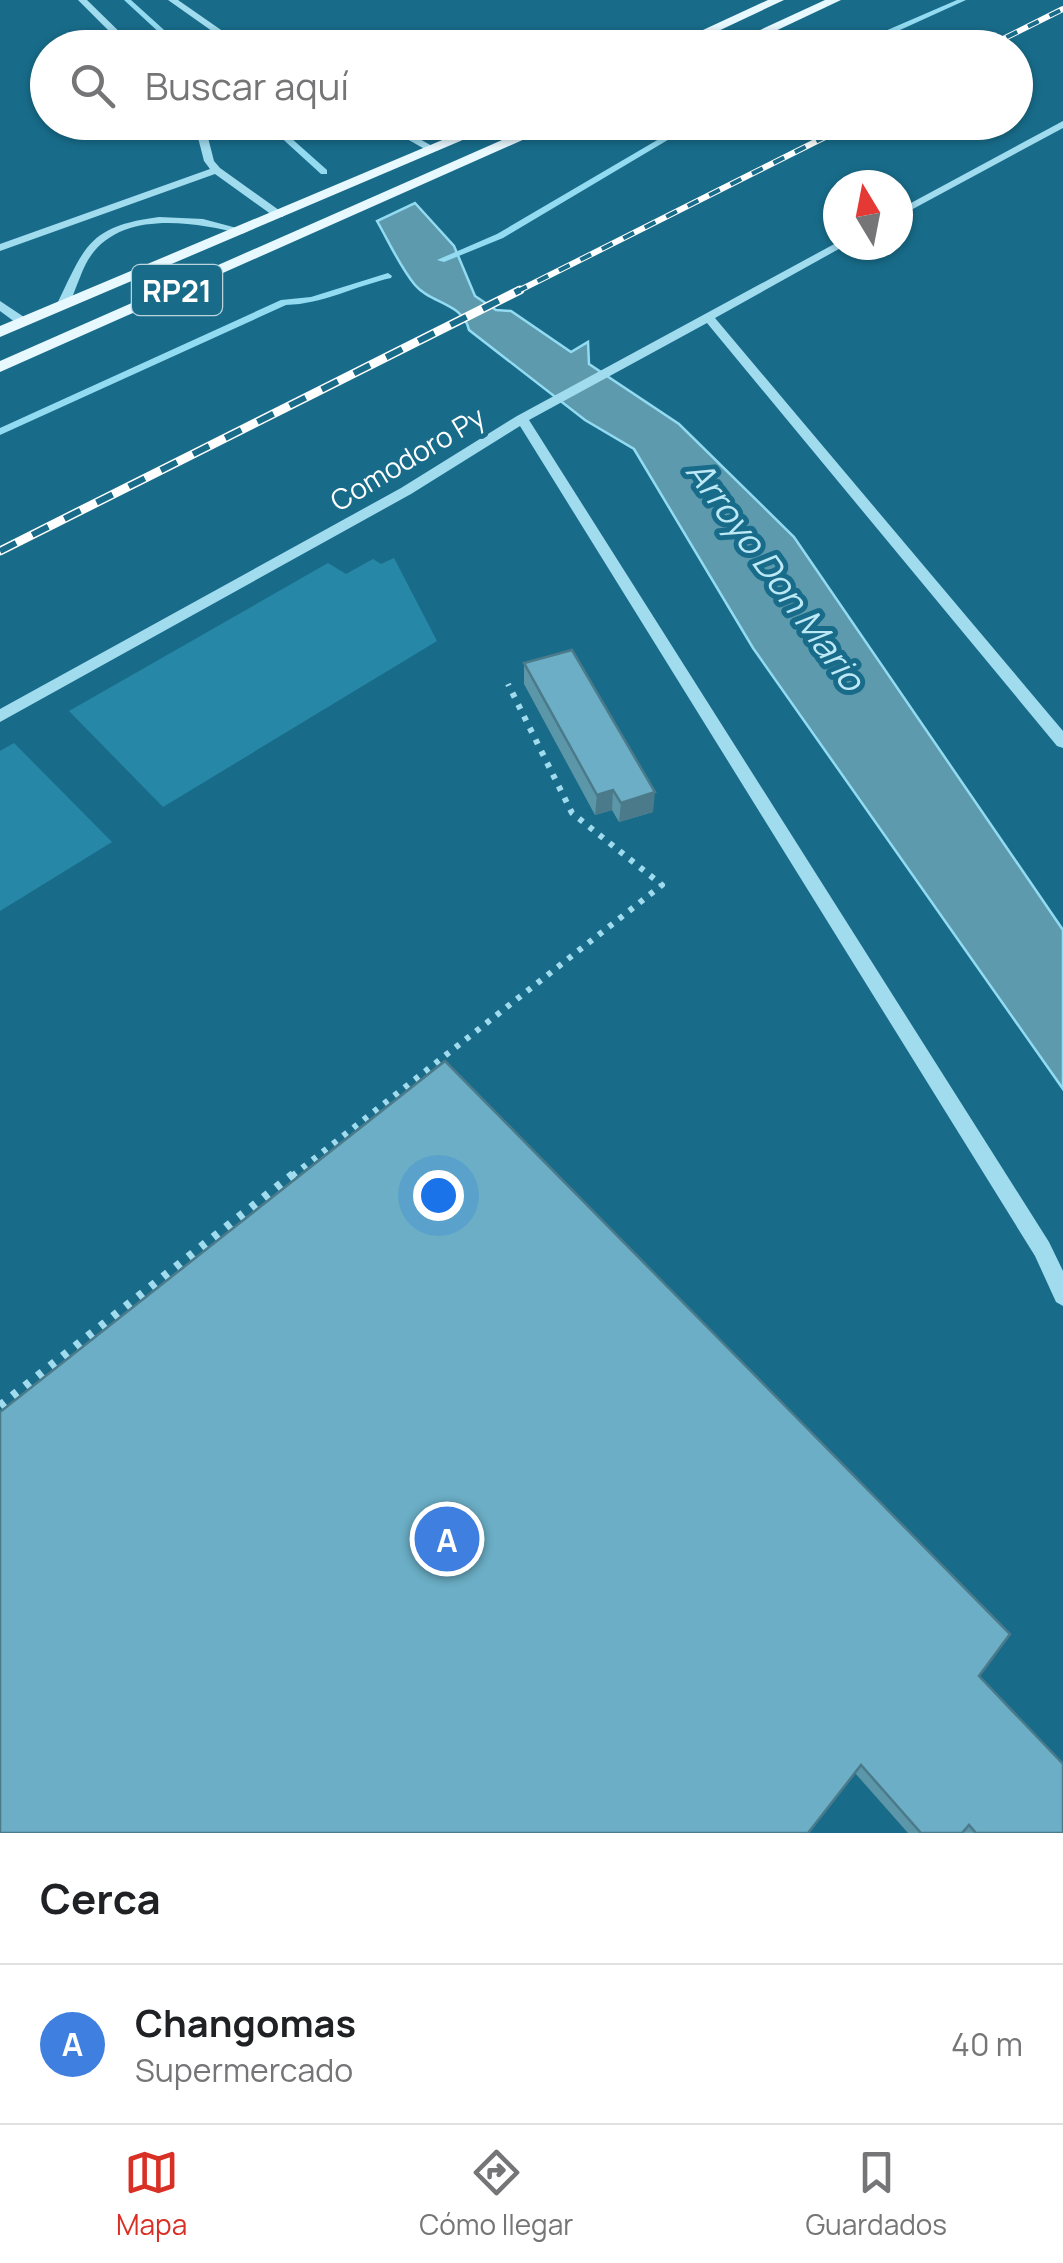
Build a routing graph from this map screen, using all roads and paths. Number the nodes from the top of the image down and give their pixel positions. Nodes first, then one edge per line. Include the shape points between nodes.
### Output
1 (82, 0) edge
2 (172, 0) edge
3 (778, 0) edge
4 (835, 0) edge
5 (113, 30) edge
6 (216, 30) edge
7 (710, 30) edge
8 (768, 30) edge
9 (1063, 124) edge
10 (204, 140) edge
11 (415, 140) edge
12 (457, 140) edge
13 (516, 140) edge
14 (434, 150) junction
15 (216, 170) junction
16 (913, 206) edge
17 (113, 208) junction
18 (279, 216) junction
19 (134, 224) junction
20 (242, 231) junction
21 (0, 248) edge
22 (823, 254) edge
23 (222, 270) junction
24 (63, 304) junction
25 (0, 305) edge
26 (708, 317) junction
27 (23, 322) junction
28 (0, 332) edge
29 (0, 367) edge
30 (527, 416) junction
31 (508, 684) dead end
32 (0, 716) edge
33 (1063, 742) edge
34 (1063, 1295) edge
35 (0, 1406) edge

1 - 5 street
2 - 6 street
3 - 7 main road
4 - 8 main road
9 - 16 street
10 - 15 street
11 - 14 street
12 - 14 main road, RP21
13 - 23 main road, RP21
14 - 18 main road, RP21
15 - 17 street
15 - 18 street
17 - 19 street
17 - 21 street
18 - 20 main road, RP21
18 - 23 main road via 280,228
19 - 20 street via 193,222
19 - 24 street via 86,253
20 - 24 main road, RP21
22 - 26 street, Comodoro Py
23 - 29 main road, RP21
24 - 27 main road, RP21
25 - 27 street
26 - 30 street, Comodoro Py
26 - 33 street
27 - 28 main road, RP21
30 - 32 street, Comodoro Py via 406,491
30 - 34 street via 1042,1248
31 - 35 path via 572,814 662,885

